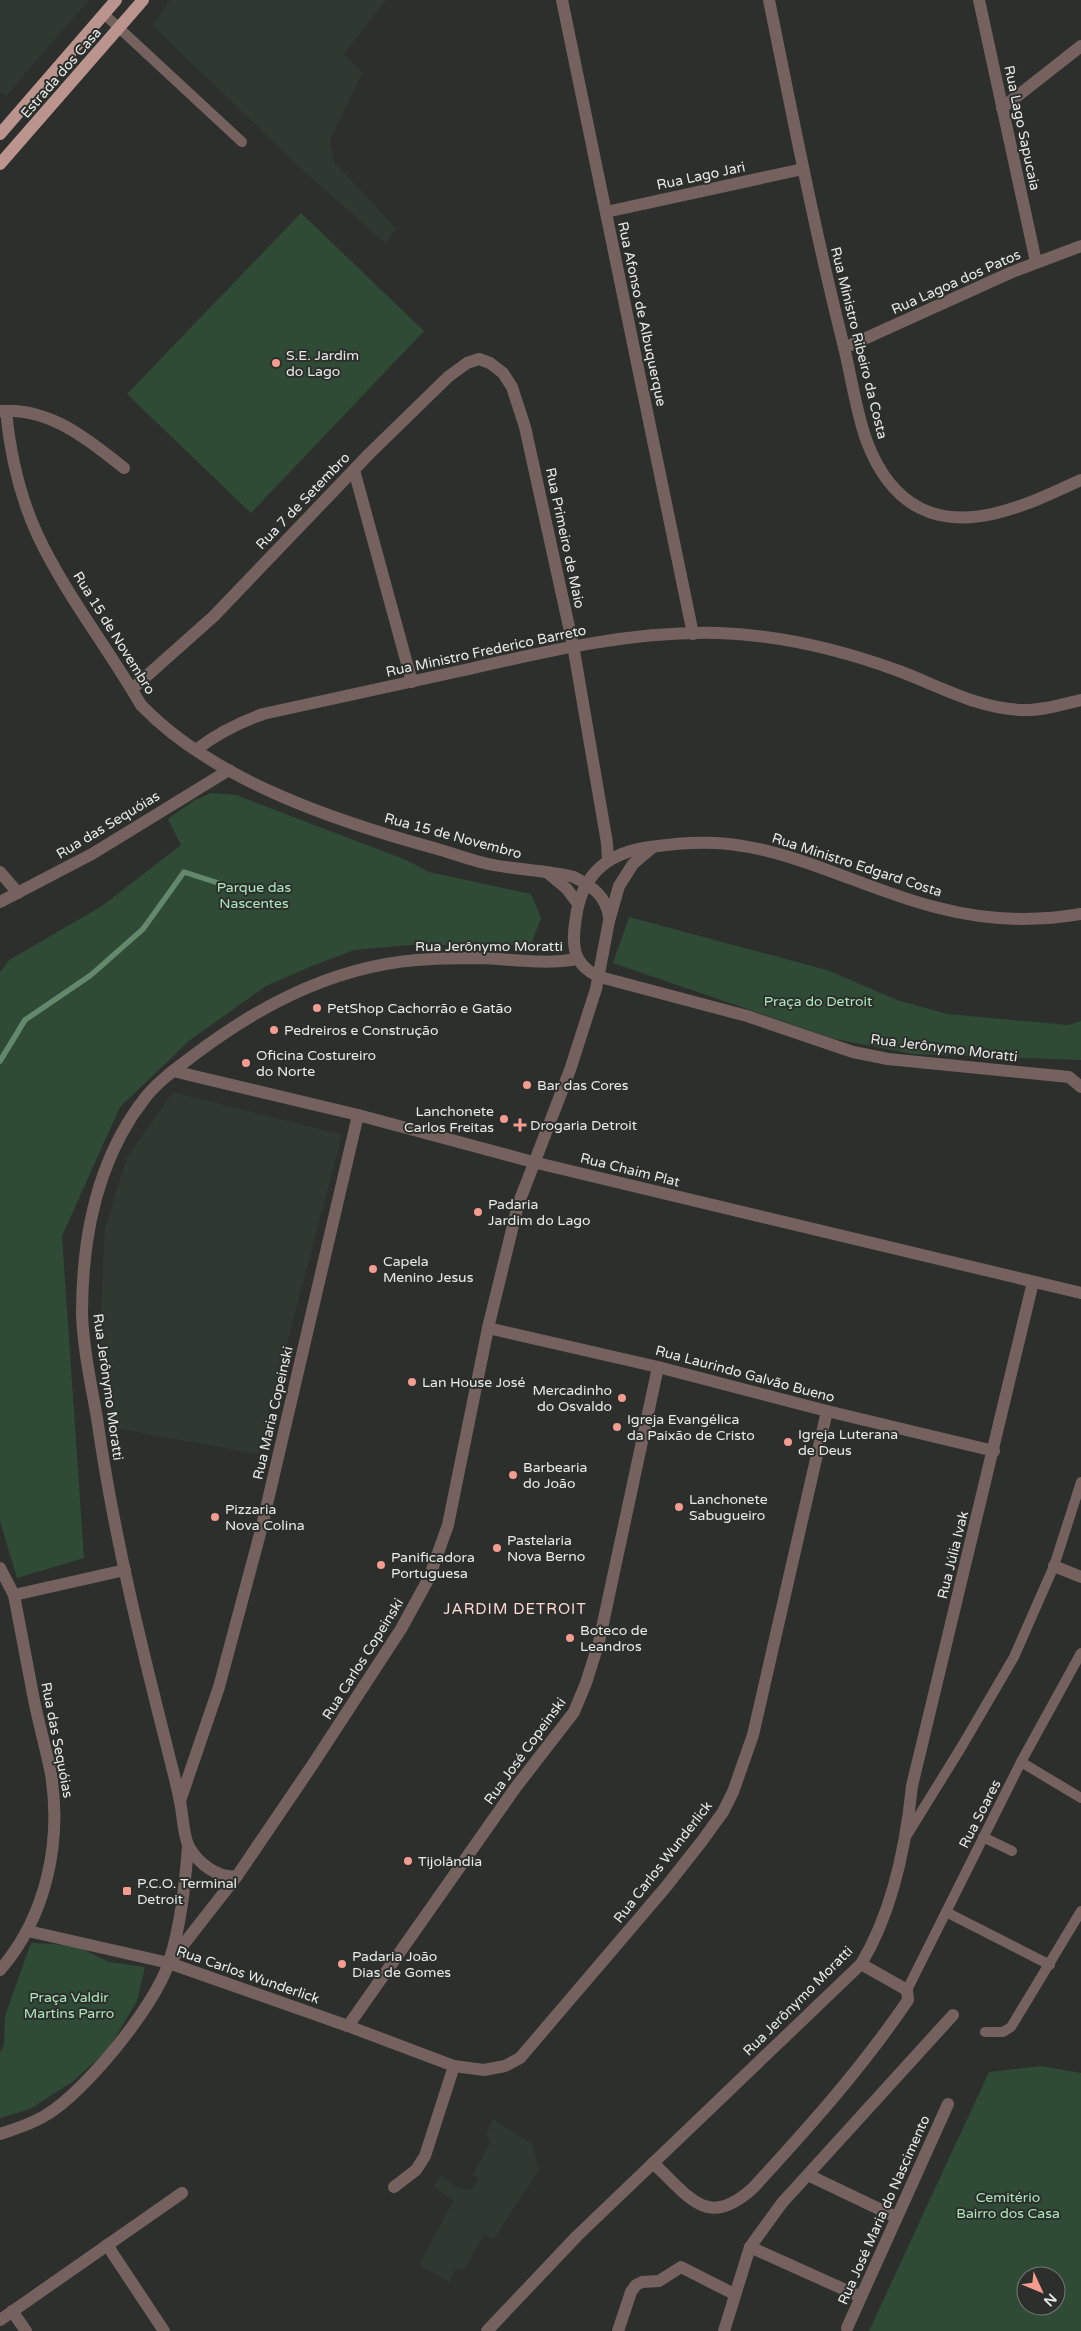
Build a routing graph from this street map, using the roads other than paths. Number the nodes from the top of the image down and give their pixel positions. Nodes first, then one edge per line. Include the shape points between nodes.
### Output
1 (116, 0) edge
2 (143, 0) edge
3 (562, 0) edge
4 (769, 0) edge
5 (979, 0) edge
6 (104, 14) junction
7 (120, 28) junction
8 (1081, 46) edge
9 (1002, 108) junction
10 (0, 134) edge
11 (242, 142) dead end
12 (0, 164) edge
13 (803, 169) junction
14 (606, 212) junction
15 (1081, 246) edge
16 (1036, 262) junction
17 (844, 348) junction
18 (504, 373) joint
19 (3, 411) edge
20 (124, 468) dead end
21 (354, 470) junction
22 (1081, 480) edge
23 (693, 634) junction
24 (573, 645) junction
25 (412, 682) junction
26 (132, 688) junction
27 (1081, 700) edge
28 (197, 749) junction
29 (229, 770) junction
30 (653, 847) junction
31 (608, 860) junction
32 (0, 872) edge
33 (549, 874) junction
34 (587, 883) junction
35 (18, 893) junction
36 (0, 902) edge
37 (578, 904) junction
38 (1081, 914) edge
39 (609, 920) junction
40 (577, 959) junction
41 (600, 977) junction
42 (173, 1071) junction
43 (1075, 1075) edge
44 (1081, 1087) edge
45 (358, 1115) junction
46 (533, 1162) junction
47 (1033, 1282) junction
48 (1081, 1294) edge
49 (488, 1328) junction
50 (658, 1367) junction
51 (827, 1411) junction
52 (994, 1451) junction
53 (1081, 1482) edge
54 (1054, 1566) junction
55 (0, 1568) edge
56 (125, 1570) junction
57 (1081, 1577) edge
58 (14, 1595) junction
59 (1081, 1653) edge
60 (1022, 1762) junction
61 (1081, 1798) edge
62 (180, 1801) junction
63 (907, 1835) junction
64 (983, 1837) junction
65 (188, 1846) junction
66 (1012, 1850) dead end
67 (236, 1876) junction
68 (1081, 1911) edge
69 (946, 1912) junction
70 (28, 1931) junction
71 (169, 1963) junction
72 (860, 1964) junction
73 (1050, 1965) junction
74 (0, 1970) edge
75 (907, 1990) junction
76 (954, 2015) dead end
77 (348, 2026) junction
78 (985, 2032) dead end
79 (454, 2066) junction
80 (948, 2104) dead end
81 (0, 2134) edge
82 (653, 2163) junction
83 (808, 2175) junction
84 (394, 2187) dead end
85 (182, 2193) dead end
86 (896, 2217) junction
87 (107, 2244) junction
88 (750, 2246) junction
89 (734, 2294) junction
90 (860, 2297) junction
91 (12, 2311) junction
92 (0, 2320) edge
93 (847, 2328) dead end
94 (26, 2331) edge
95 (164, 2331) edge
96 (487, 2331) edge
97 (618, 2331) edge
98 (724, 2331) edge

1 - 6 main road, Estrada dos Casa
2 - 7 main road, Estrada dos Casa
3 - 14 street, Rua Afonso de Albuquerque
4 - 13 street, Rua Ministro Ribeiro da Costa
5 - 9 street, Rua Lago Sapucaia
6 - 7 lane
6 - 10 main road, Estrada dos Casa
7 - 11 lane
7 - 12 main road, Estrada dos Casa
8 - 9 street
9 - 16 street, Rua Lago Sapucaia
13 - 14 street, Rua Lago Jari
13 - 17 street, Rua Ministro Ribeiro da Costa
14 - 23 street, Rua Afonso de Albuquerque
15 - 16 street, Rua Lagoa dos Patos
16 - 17 street, Rua Lagoa dos Patos
17 - 22 street, Rua Ministro Ribeiro da Costa via 867,441 878,464 902,497 921,509 952,517 977,518 1030,502
18 - 21 street, Rua 7 de Setembro via 479,359 467,363 448,377
18 - 24 street, Rua Primeiro de Maio via 512,386 525,427
19 - 20 street via 41,414 66,426
19 - 26 street, Rua 15 de Novembro via 26,506 38,535 58,574
21 - 25 street
21 - 26 street, Rua 7 de Setembro via 214,616
23 - 24 street, Rua Ministro Frederico Barreto
23 - 27 street, Rua Ministro Frederico Barreto via 755,636 833,651 898,671 985,704 1023,710
24 - 25 street, Rua Ministro Frederico Barreto
24 - 31 street, Rua Primeiro de Maio
25 - 28 street, Rua Ministro Frederico Barreto via 263,714 217,734
26 - 28 street, Rua 15 de Novembro via 141,705 157,721
28 - 29 street, Rua 15 de Novembro
29 - 33 street, Rua 15 de Novembro via 269,791 394,837 488,864
29 - 35 street, Rua das Sequóias via 92,854
30 - 31 street via 632,849
30 - 38 street, Rua Ministro Edgard Costa via 702,842 731,844 810,865 899,897 977,916 1047,918
30 - 39 street, Rua Carlos Copeinski via 633,864 625,876
31 - 34 street
32 - 35 street
33 - 34 street, Rua 15 de Novembro via 565,875
33 - 37 street via 567,889
34 - 37 street
34 - 39 street via 605,901
35 - 36 street, Rua das Sequóias
37 - 40 street
39 - 41 street, Rua Carlos Copeinski
40 - 41 street via 587,971
40 - 42 street, Rua Jerônymo Moratti via 560,962 428,959 377,965 323,980 273,1002 225,1032
41 - 43 street, Rua Jerônymo Moratti via 747,1016 853,1052 888,1059
41 - 46 street, Rua Carlos Copeinski via 570,1070
42 - 45 street, Rua Chaim Plat
42 - 56 street, Rua Jerônymo Moratti via 147,1095 119,1134 97,1191 85,1253 82,1316 106,1483
43 - 44 street, Rua Jerônymo Moratti
45 - 46 street, Rua Chaim Plat
45 - 62 street, Rua Maria Copeinski via 259,1539 219,1687
46 - 47 street, Rua Chaim Plat
46 - 49 street, Rua Carlos Copeinski via 518,1205
47 - 48 street, Rua Chaim Plat
47 - 52 street, Rua Júlia Ivak
49 - 50 street, Rua Laurindo Galvão Bueno
49 - 67 street, Rua Carlos Copeinski via 448,1525 429,1578 401,1629 347,1713
50 - 51 street, Rua Laurindo Galvão Bueno
50 - 77 street, Rua José Copeinski via 599,1642 574,1712 516,1787
51 - 52 street, Rua Laurindo Galvão Bueno
51 - 79 street, Rua Carlos Wunderlick via 753,1735 741,1774 723,1812 665,1888 520,2058 505,2066 484,2070
52 - 63 street, Rua Júlia Ivak via 912,1786
53 - 54 lane, Rua Jerônymo Moratti
54 - 57 street
54 - 63 lane, Rua Jerônymo Moratti via 1014,1657
55 - 58 street, Rua das Sequóias
56 - 58 street
56 - 62 street, Rua Jerônymo Moratti
58 - 70 street, Rua das Sequóias via 51,1774 54,1810 48,1880
59 - 60 lane, Rua Soares
60 - 61 lane
60 - 64 lane, Rua Soares
62 - 65 street, Rua Jerônymo Moratti
63 - 72 street, Rua Jerônymo Moratti via 878,1929
64 - 66 lane
64 - 69 lane, Rua Soares
65 - 67 street via 218,1874
65 - 71 street, Rua Jerônymo Moratti via 182,1905
67 - 71 street, Rua Carlos Copeinski
68 - 73 lane
69 - 73 lane
69 - 75 lane, Rua Soares
70 - 71 street, Rua Carlos Wunderlick
70 - 74 street, Rua das Sequóias
71 - 77 street, Rua Carlos Wunderlick
71 - 81 street via 148,2004 86,2081 47,2115
72 - 75 street
72 - 82 street, Rua Jerônymo Moratti
73 - 78 lane via 1011,2027 1003,2032
75 - 82 street via 908,2000 876,2047 842,2089 738,2202 713,2209 700,2205
76 - 83 street
77 - 79 street, Rua Carlos Wunderlick
79 - 84 street via 425,2156 416,2170
80 - 86 street, Rua José Maria do Nascimento
82 - 96 street, Rua Jerônymo Moratti via 577,2236
83 - 86 street
83 - 88 street
85 - 87 street
86 - 90 street, Rua José Maria do Nascimento
87 - 91 street
87 - 95 street
88 - 89 street
88 - 90 street
89 - 97 street via 681,2267 659,2281 636,2285
89 - 98 street
90 - 93 street, Rua José Maria do Nascimento
91 - 92 street
91 - 94 street

